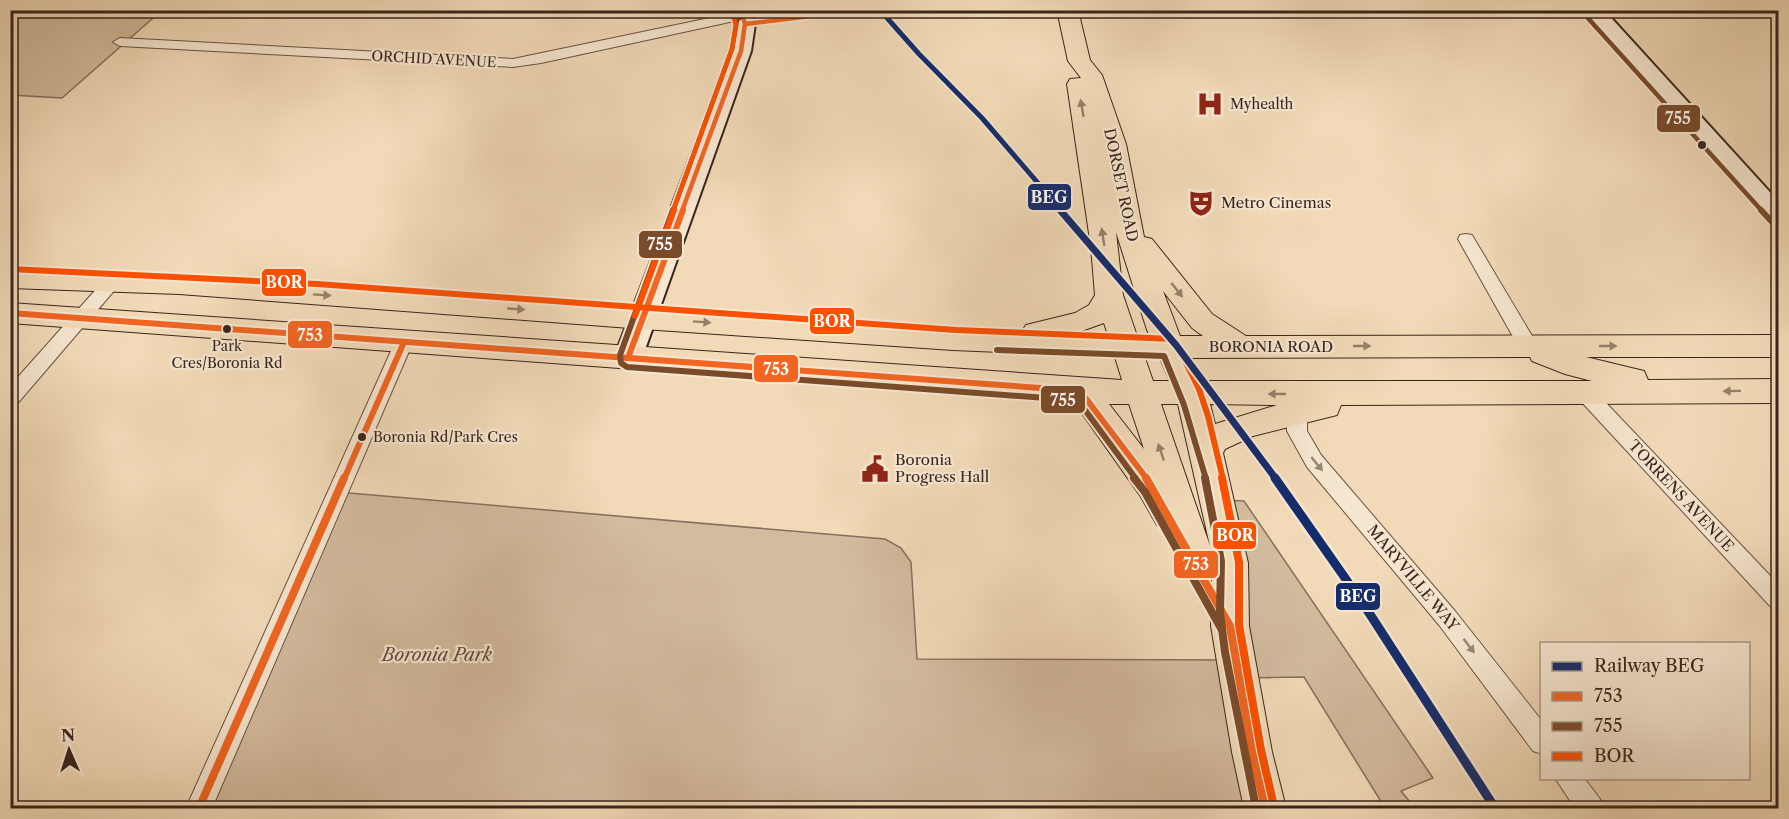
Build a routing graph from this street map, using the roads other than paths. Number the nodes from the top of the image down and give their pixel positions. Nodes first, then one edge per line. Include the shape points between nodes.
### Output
1 (1067, 10) edge
2 (1593, 10) edge
3 (742, 13) edge
4 (120, 42) dead end
5 (1079, 61) junction
6 (1779, 215) edge
7 (1128, 228) junction
8 (1466, 239) dead end
9 (10, 278) edge
10 (113, 281) junction
11 (1109, 295) junction
12 (10, 313) edge
13 (82, 318) junction
14 (643, 319) junction
15 (953, 339) junction
16 (404, 342) junction
17 (1528, 346) junction
18 (1779, 346) edge
19 (1124, 347) junction
20 (1170, 347) junction
21 (1240, 347) junction
22 (1734, 347) junction
23 (628, 358) junction
24 (1068, 390) junction
25 (1773, 391) edge
26 (1584, 392) junction
27 (1696, 392) junction
28 (1140, 393) junction
29 (1191, 393) junction
30 (1476, 393) junction
31 (1419, 394) junction
32 (10, 399) edge
33 (1297, 412) junction
34 (1208, 453) junction
35 (1199, 567) junction
36 (1779, 599) edge
37 (1230, 626) junction
38 (1540, 739) edge
39 (1570, 780) edge
40 (200, 808) edge
41 (1265, 808) edge
42 (1591, 808) edge

1 - 5 main road, DORSET ROAD
2 - 6 main road
3 - 4 street, ORCHID AVENUE via 513,63
3 - 14 main road via 745,38 741,51
5 - 7 main road, DORSET ROAD via 1091,75 1114,144
11 -> 5 main road, DORSET ROAD via 1105,247 1076,75
7 - 20 main road, DORSET ROAD
7 -> 21 main road via 1202,321
8 - 17 street
9 - 10 main road, BORONIA ROAD
10 - 13 street
10 -> 14 main road, BORONIA ROAD
11 - 15 main road via 1100,312 1065,327
11 - 19 main road, DORSET ROAD
12 - 13 main road
13 - 16 main road
13 - 32 street
14 -> 15 main road, BORONIA ROAD
14 - 23 main road
15 - 19 main road, BORONIA ROAD
16 - 23 main road
16 - 40 street
21 -> 17 main road, BORONIA ROAD
17 -> 22 main road, BORONIA ROAD
17 - 27 main road via 1576,366
17 - 30 main road via 1524,368
18 - 22 main road, BORONIA ROAD
19 - 20 main road, BORONIA ROAD
19 - 28 main road, DORSET ROAD
20 - 21 main road, BORONIA ROAD
20 - 29 main road, DORSET ROAD
22 - 25 main road
23 - 24 main road
24 - 28 main road
24 - 35 main road, DORSET ROAD via 1084,396 1106,422 1153,487
25 -> 27 main road
26 - 27 main road
26 - 30 main road
26 - 36 street, TORRENS AVENUE
28 - 29 main road
35 -> 28 main road, DORSET ROAD
31 -> 29 main road
29 - 34 main road, DORSET ROAD
30 - 31 main road
31 - 33 main road
33 - 34 main road via 1220,436
33 -> 38 street, MARYVILLE WAY via 1297,431 1314,461 1447,618
34 - 37 main road, DORSET ROAD via 1230,563
35 - 37 main road, DORSET ROAD
37 - 41 main road, DORSET ROAD
39 - 42 street

